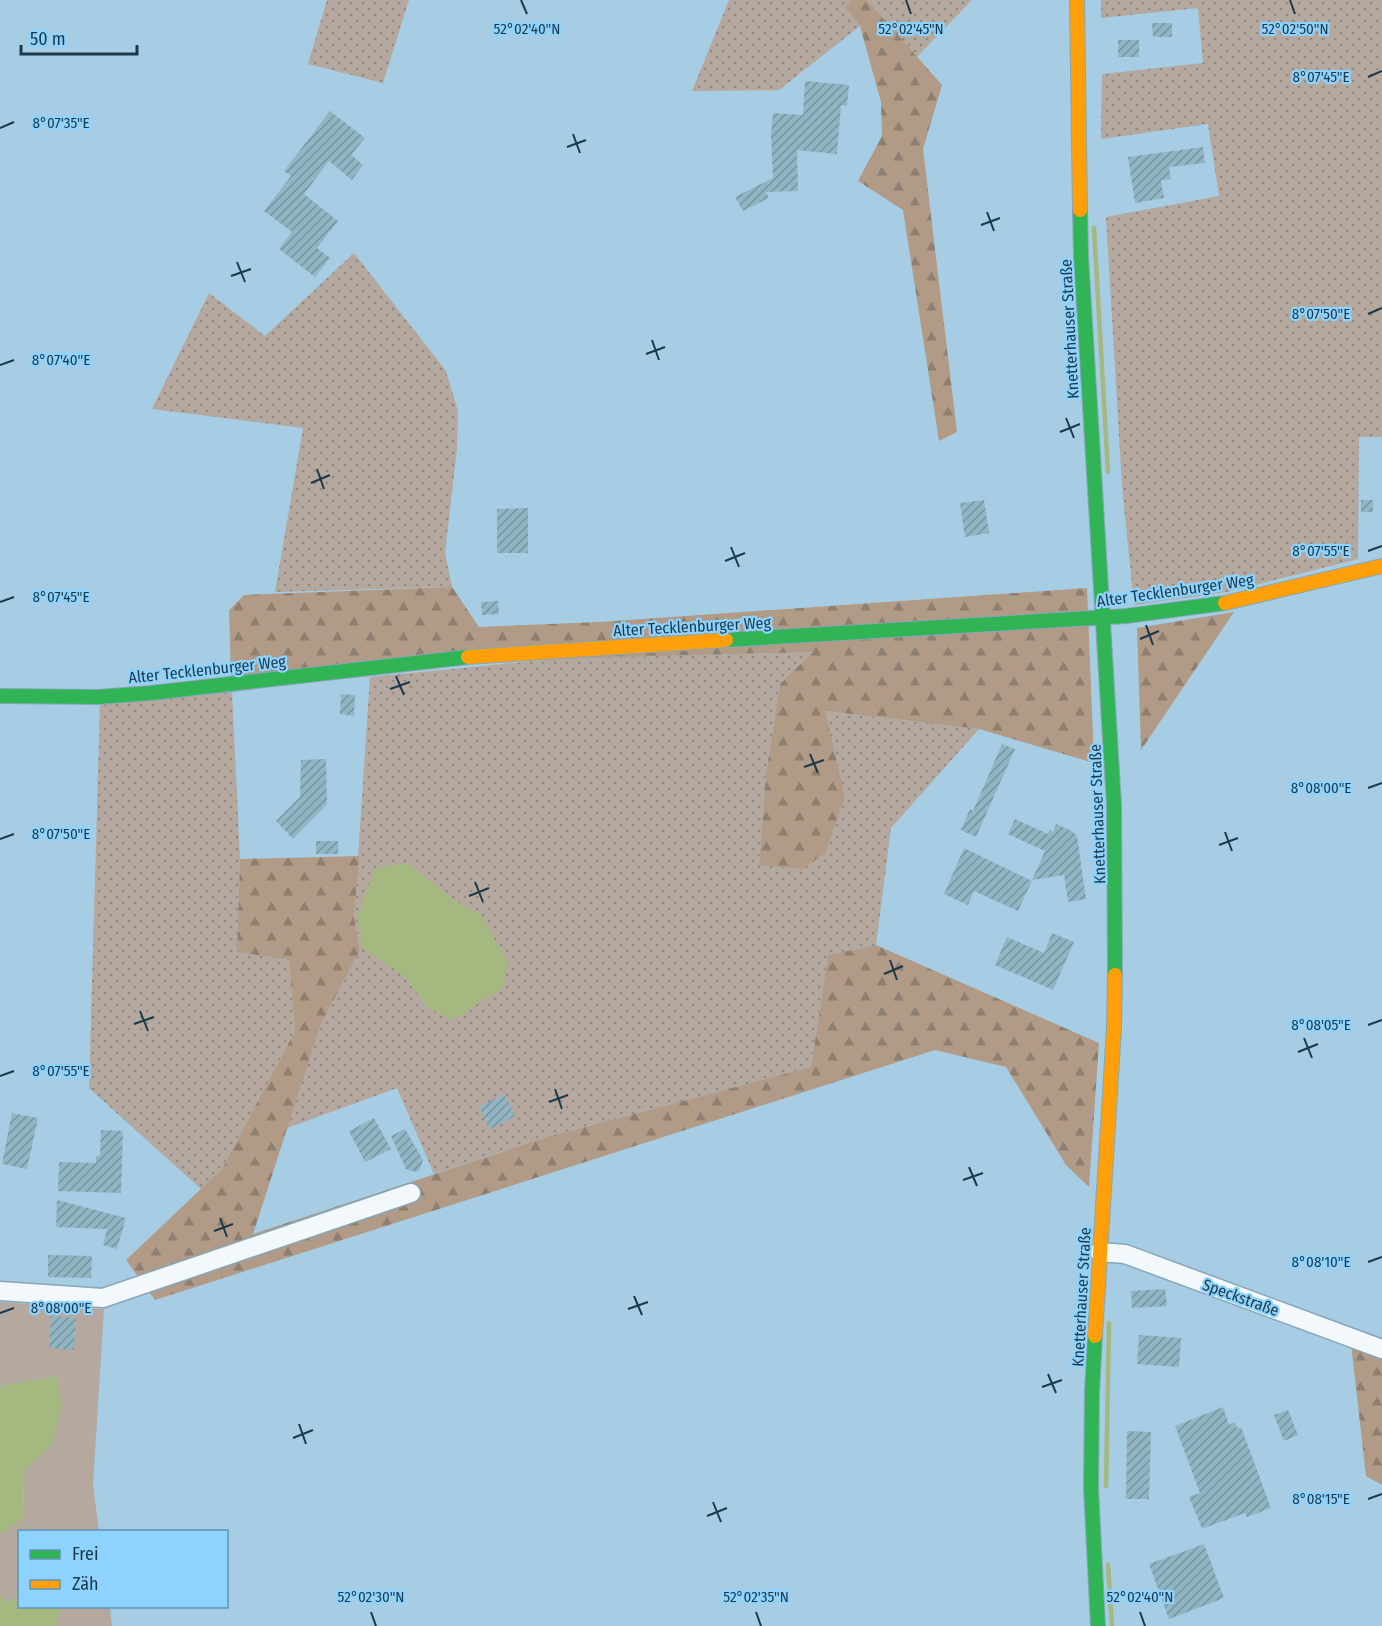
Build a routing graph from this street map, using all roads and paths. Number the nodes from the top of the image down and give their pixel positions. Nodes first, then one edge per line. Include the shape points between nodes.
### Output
1 (1077, 0) edge
2 (1382, 566) edge
3 (1104, 618) junction
4 (0, 696) edge
5 (411, 1193) dead end
6 (1099, 1252) junction
7 (0, 1291) edge
8 (1382, 1350) edge
9 (1098, 1626) edge

1 - 3 street, Knetterhauser Straße via 1081,256
2 - 3 street, Alter Tecklenburger Weg via 1223,603
3 - 4 street, Alter Tecklenburger Weg via 486,655 130,694
3 - 6 street, Knetterhauser Straße via 1116,926
5 - 7 street via 103,1298
6 - 8 street, Speckstraße via 1125,1254
6 - 9 street, Knetterhauser Straße via 1090,1488

